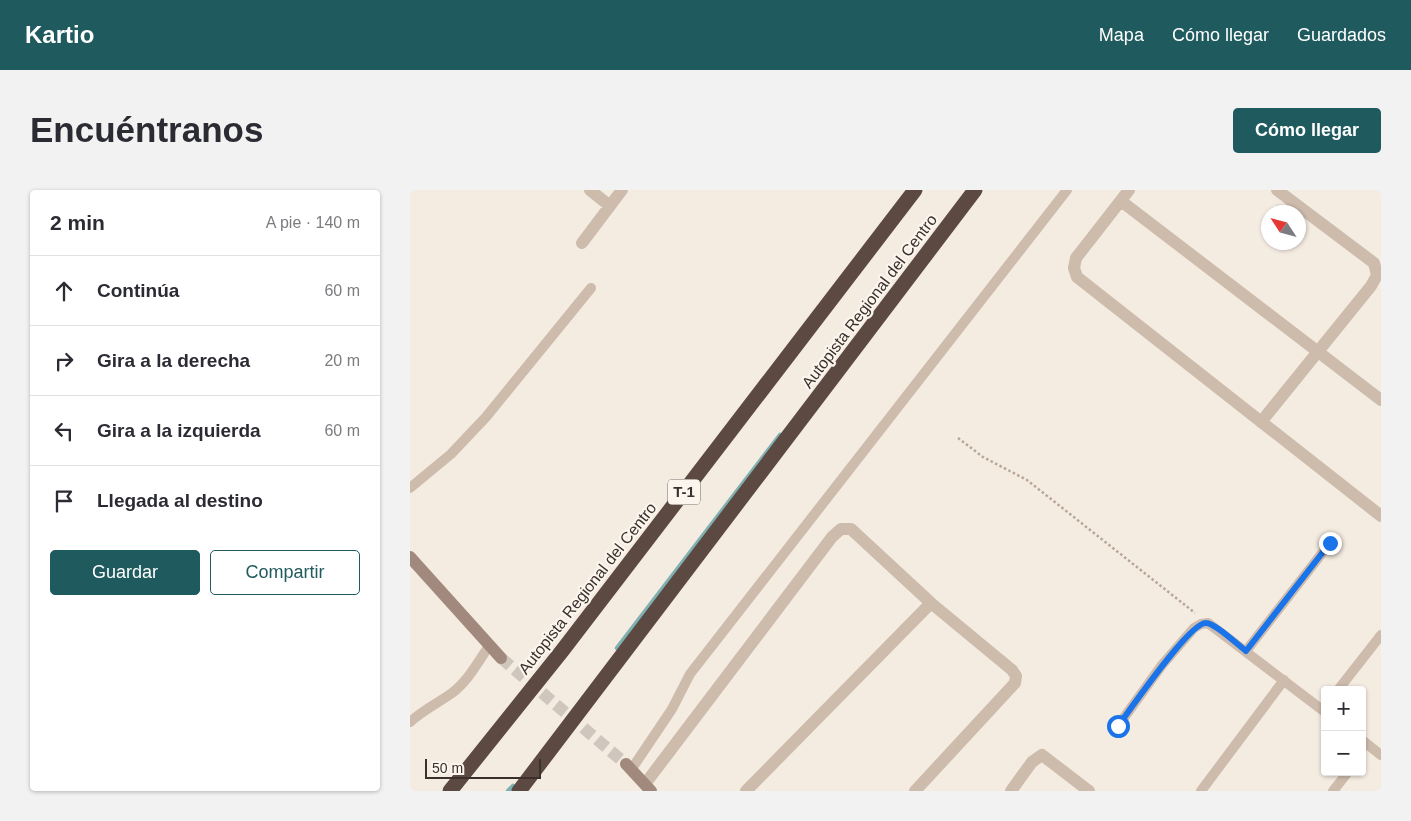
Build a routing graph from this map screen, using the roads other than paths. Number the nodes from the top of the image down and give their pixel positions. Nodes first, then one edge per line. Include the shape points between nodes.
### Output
1 (590, 190) edge
2 (622, 190) edge
3 (915, 190) edge
4 (976, 190) edge
5 (1067, 190) edge
6 (1129, 190) edge
7 (1278, 190) edge
8 (1121, 201) junction
9 (610, 206) junction
10 (582, 243) dead end
11 (592, 288) dead end
12 (1318, 351) junction
13 (1378, 393) edge
14 (1261, 422) junction
15 (410, 488) edge
16 (1381, 516) edge
17 (1330, 543) dead end
18 (410, 557) edge
19 (931, 603) junction
20 (1381, 634) edge
21 (489, 646) junction
22 (1246, 651) junction
23 (502, 658) tunnel mouth
24 (1284, 680) junction
25 (1341, 686) edge
26 (1321, 708) edge
27 (410, 722) edge
28 (1118, 726) dead end
29 (1366, 747) edge
30 (1381, 755) edge
31 (629, 767) joint
32 (1345, 776) edge
33 (648, 787) edge
34 (450, 791) edge
35 (519, 791) edge
36 (746, 791) edge
37 (915, 791) edge
38 (1011, 791) edge
39 (1090, 791) edge
40 (1201, 791) edge
41 (1334, 791) edge

1 - 9 street
2 - 9 street
3 - 34 highway, Autopista Regional del Centro / T-1 via 568,643
4 - 35 highway, Autopista Regional del Centro
5 - 31 lane via 690,674 672,709
6 - 8 street
7 - 12 street via 1374,263 1377,275 1372,286
8 - 12 street
8 - 14 street via 1076,258 1074,268 1077,277
9 - 10 street
11 - 15 lane via 486,417 451,454
12 - 13 street
12 - 14 street
14 - 16 street
17 - 22 lane
18 - 21 main road
19 - 33 street via 851,529 841,529
19 - 36 street
19 - 37 street via 1016,676 1015,683
20 - 25 lane
21 - 23 main road
21 - 27 lane via 463,683
22 - 24 lane
22 - 28 lane via 1208,623 1194,628
24 - 26 lane
24 - 40 lane
29 - 30 lane
31 - 33 main road
32 - 41 lane
38 - 39 street via 1032,762 1042,755

